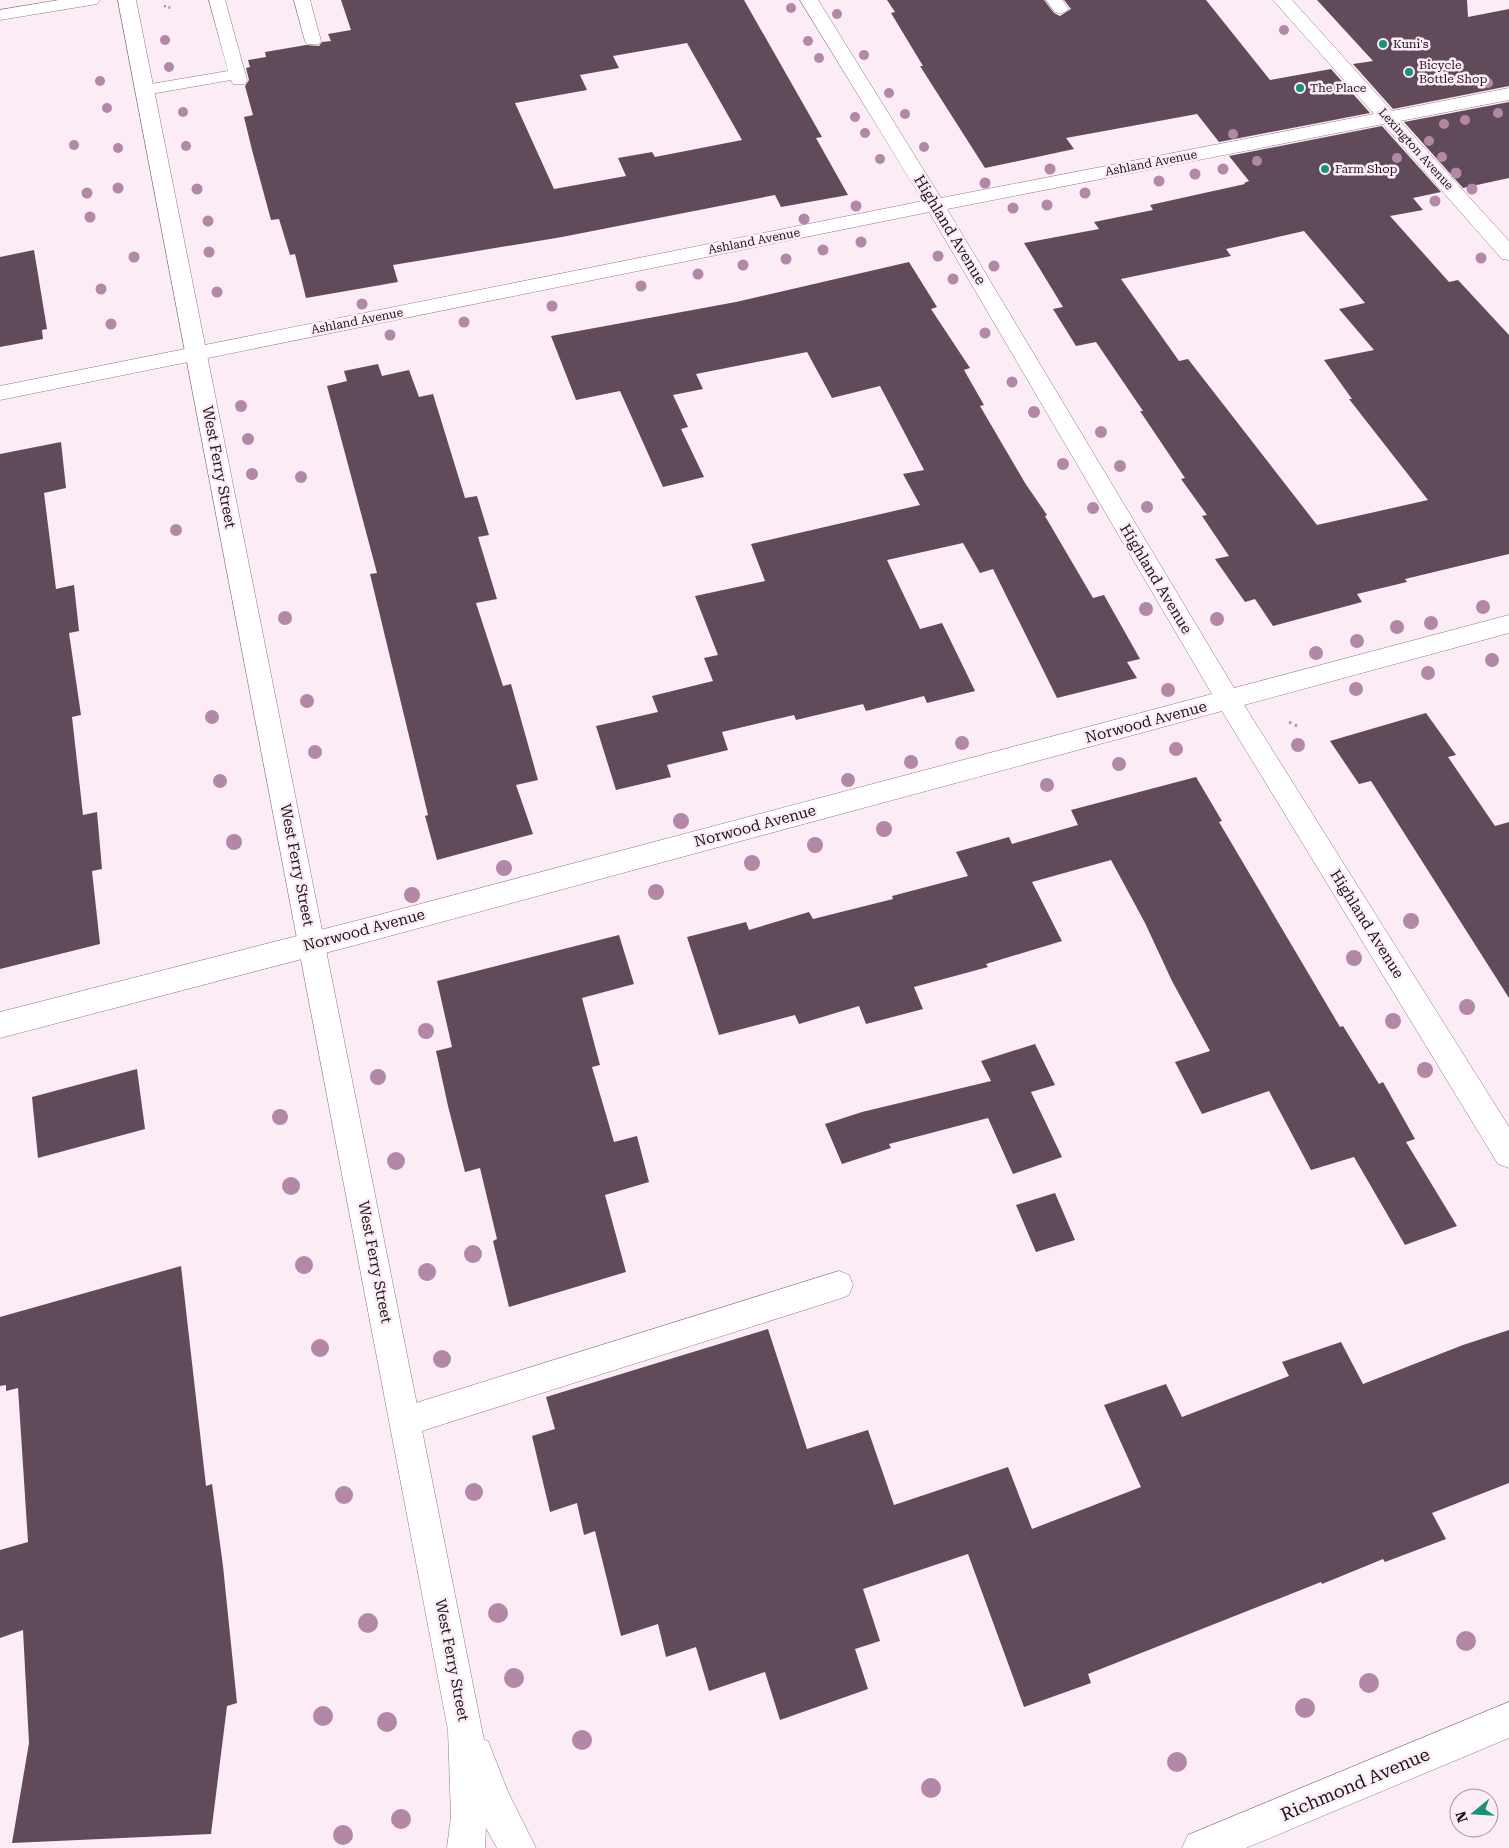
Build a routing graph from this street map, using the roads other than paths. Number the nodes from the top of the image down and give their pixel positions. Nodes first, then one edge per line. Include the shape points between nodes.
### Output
1 (91, 0) edge
2 (127, 0) edge
3 (217, 0) edge
4 (302, 0) edge
5 (809, 0) edge
6 (1282, 0) edge
7 (0, 15) edge
8 (313, 41) dead end
9 (145, 90) junction
10 (1509, 94) edge
11 (1388, 118) junction
12 (935, 205) junction
13 (1509, 254) edge
14 (196, 354) junction
15 (0, 393) edge
16 (1509, 624) edge
17 (1228, 700) junction
18 (312, 944) junction
19 (0, 1025) edge
20 (1509, 1154) edge
21 (839, 1285) dead end
22 (406, 1421) junction
23 (1509, 1720) edge
24 (466, 1730) junction
25 (466, 1848) edge
26 (517, 1848) edge
27 (1201, 1848) edge

1 - 7 street
2 - 9 street, West Ferry Street
3 - 9 lane via 238,77
4 - 8 lane
5 - 12 street, Highland Avenue
6 - 11 street, Lexington Avenue
9 - 14 street, West Ferry Street
10 - 11 street, Ashland Avenue
11 - 12 street, Ashland Avenue
11 - 13 street, Lexington Avenue
12 - 14 street, Ashland Avenue
12 - 17 street, Highland Avenue
14 - 15 street, Ashland Avenue
14 - 18 street, West Ferry Street
16 - 17 street, Norwood Avenue
17 - 18 street, Norwood Avenue
17 - 20 street, Highland Avenue
18 - 19 street, Norwood Avenue
18 - 22 street, West Ferry Street
21 - 22 lane
22 - 24 street, West Ferry Street
23 - 27 street, Richmond Avenue
24 - 25 street, West Ferry Street via 469,1816
24 - 26 street, West Ferry Street via 493,1802

